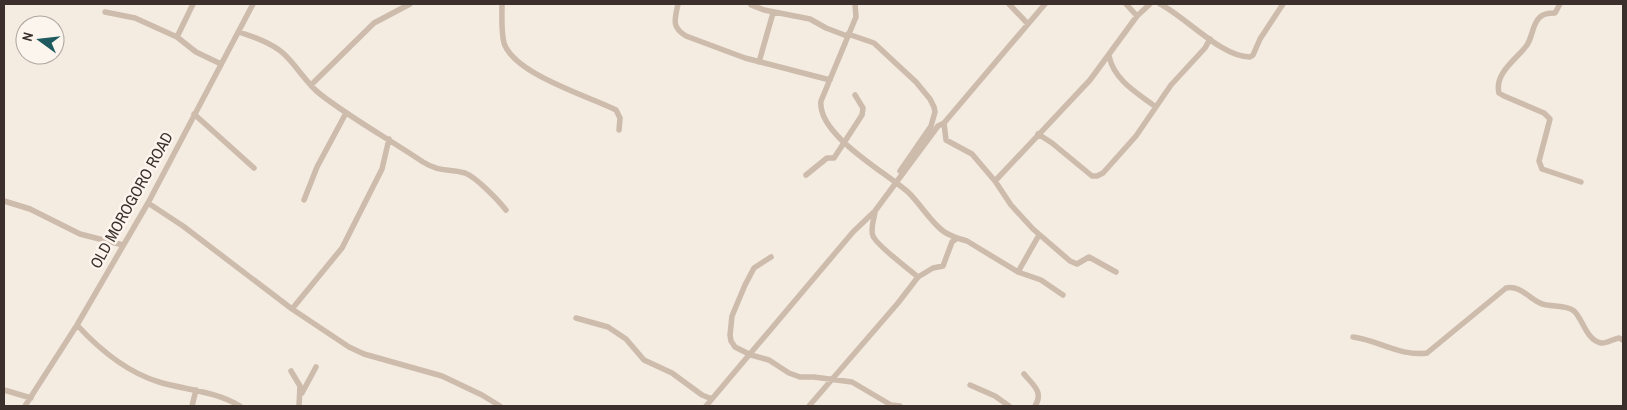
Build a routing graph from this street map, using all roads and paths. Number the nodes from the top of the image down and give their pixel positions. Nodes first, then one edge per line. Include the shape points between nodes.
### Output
1 (193, 4) edge
2 (253, 4) edge
3 (410, 4) edge
4 (502, 4) edge
5 (678, 4) edge
6 (751, 4) edge
7 (855, 4) edge
8 (1008, 4) edge
9 (1045, 4) edge
10 (1126, 4) edge
11 (1150, 4) edge
12 (1160, 4) edge
13 (1283, 4) edge
14 (1560, 4) edge
15 (105, 12) dead end
16 (773, 12) junction
17 (1137, 16) junction
18 (1028, 24) junction
19 (239, 32) junction
20 (848, 35) junction
21 (177, 37) junction
22 (1210, 39) junction
23 (1109, 56) junction
24 (759, 62) junction
25 (221, 64) junction
26 (830, 80) junction
27 (311, 85) junction
28 (855, 95) dead end
29 (1156, 107) junction
30 (346, 113) junction
31 (194, 114) junction
32 (944, 123) junction
33 (619, 130) dead end
34 (1038, 134) junction
35 (389, 139) junction
36 (844, 141) junction
37 (254, 168) dead end
38 (806, 175) dead end
39 (894, 182) junction
40 (995, 182) junction
41 (1581, 182) dead end
42 (304, 200) dead end
43 (4, 201) edge
44 (148, 203) junction
45 (506, 210) dead end
46 (875, 211) junction
47 (1039, 234) junction
48 (957, 238) junction
49 (123, 245) junction
50 (771, 257) dead end
51 (1018, 272) junction
52 (1116, 272) dead end
53 (918, 277) junction
54 (1063, 295) dead end
55 (292, 309) junction
56 (576, 318) dead end
57 (77, 324) junction
58 (1353, 337) dead end
59 (1623, 340) edge
60 (751, 354) junction
61 (316, 368) dead end
62 (291, 371) dead end
63 (1024, 374) dead end
64 (832, 380) junction
65 (970, 385) dead end
66 (4, 390) edge
67 (196, 390) junction
68 (31, 398) junction
69 (300, 398) junction
70 (712, 400) junction
71 (26, 406) edge
72 (192, 406) edge
73 (240, 406) edge
74 (299, 406) edge
75 (500, 406) edge
76 (706, 406) edge
77 (809, 406) edge
78 (900, 406) edge
79 (1009, 406) edge
80 (1035, 406) edge

1 - 21 street
2 - 19 street, OLD MOROGORO ROAD
3 - 27 street via 374,23
4 - 33 street via 504,44 509,51 531,70 560,87 616,110 620,118
5 - 24 street via 675,25 678,32
6 - 16 street
7 - 20 street via 856,17
8 - 18 street
9 - 18 street
10 - 17 street
11 - 17 street
12 - 22 street
13 - 22 street via 1250,57 1237,55
14 - 41 street via 1555,13 1544,14 1537,20 1527,46 1502,75 1498,85 1499,93 1544,113 1550,119 1540,161 1542,169
15 - 21 street via 135,18
16 - 20 street via 810,19
16 - 24 street
17 - 23 street
18 - 32 street
19 - 25 street, OLD MOROGORO ROAD
19 - 27 street via 260,39 283,53
20 - 26 street
20 - 39 street via 874,44 916,82 930,99 935,112 927,133
21 - 25 street via 196,52
22 - 29 street via 1170,85
23 - 29 street via 1116,74
23 - 34 street
24 - 26 street
25 - 31 street, OLD MOROGORO ROAD
26 - 36 street via 820,107
27 - 30 street
28 - 36 street via 864,110
29 - 34 street via 1136,136 1103,173 1096,176
30 - 35 street
30 - 42 street via 317,167
31 - 37 street
31 - 44 street, OLD MOROGORO ROAD
32 - 39 street via 938,126
32 - 40 street via 946,140 972,154
34 - 40 street
35 - 45 street via 436,169 469,175
35 - 55 street via 382,169 342,248
36 - 38 street via 834,158 827,158
36 - 39 street via 868,164
39 - 46 street
39 - 48 street via 909,193 943,231
40 - 47 street via 1011,205
43 - 49 street via 30,209 80,234
44 - 49 street, OLD MOROGORO ROAD
44 - 55 street
46 - 53 street via 873,237
46 - 60 street via 853,232
47 - 51 street
47 - 52 street via 1073,263 1089,257
48 - 51 street
48 - 53 street via 952,242 943,266
49 - 57 street, OLD MOROGORO ROAD
50 - 60 street via 754,268 732,316 731,341 735,347
51 - 54 street via 1042,280
53 - 64 street
55 - 75 street via 364,354 442,376
56 - 70 street via 608,328 626,339 644,360 672,373
57 - 67 street via 93,342 135,372 158,382
57 - 68 street, OLD MOROGORO ROAD
58 - 59 street via 1404,352 1427,353 1510,287 1519,289 1541,304 1574,312 1599,343
60 - 64 street via 800,377
60 - 70 street
61 - 69 street
62 - 69 street via 300,386
63 - 80 street via 1038,391 1040,398
64 - 77 street
64 - 78 street via 852,382 890,405
65 - 79 street
66 - 68 street
67 - 72 street
67 - 73 street via 218,395
68 - 71 street, OLD MOROGORO ROAD
69 - 74 street
70 - 76 street

